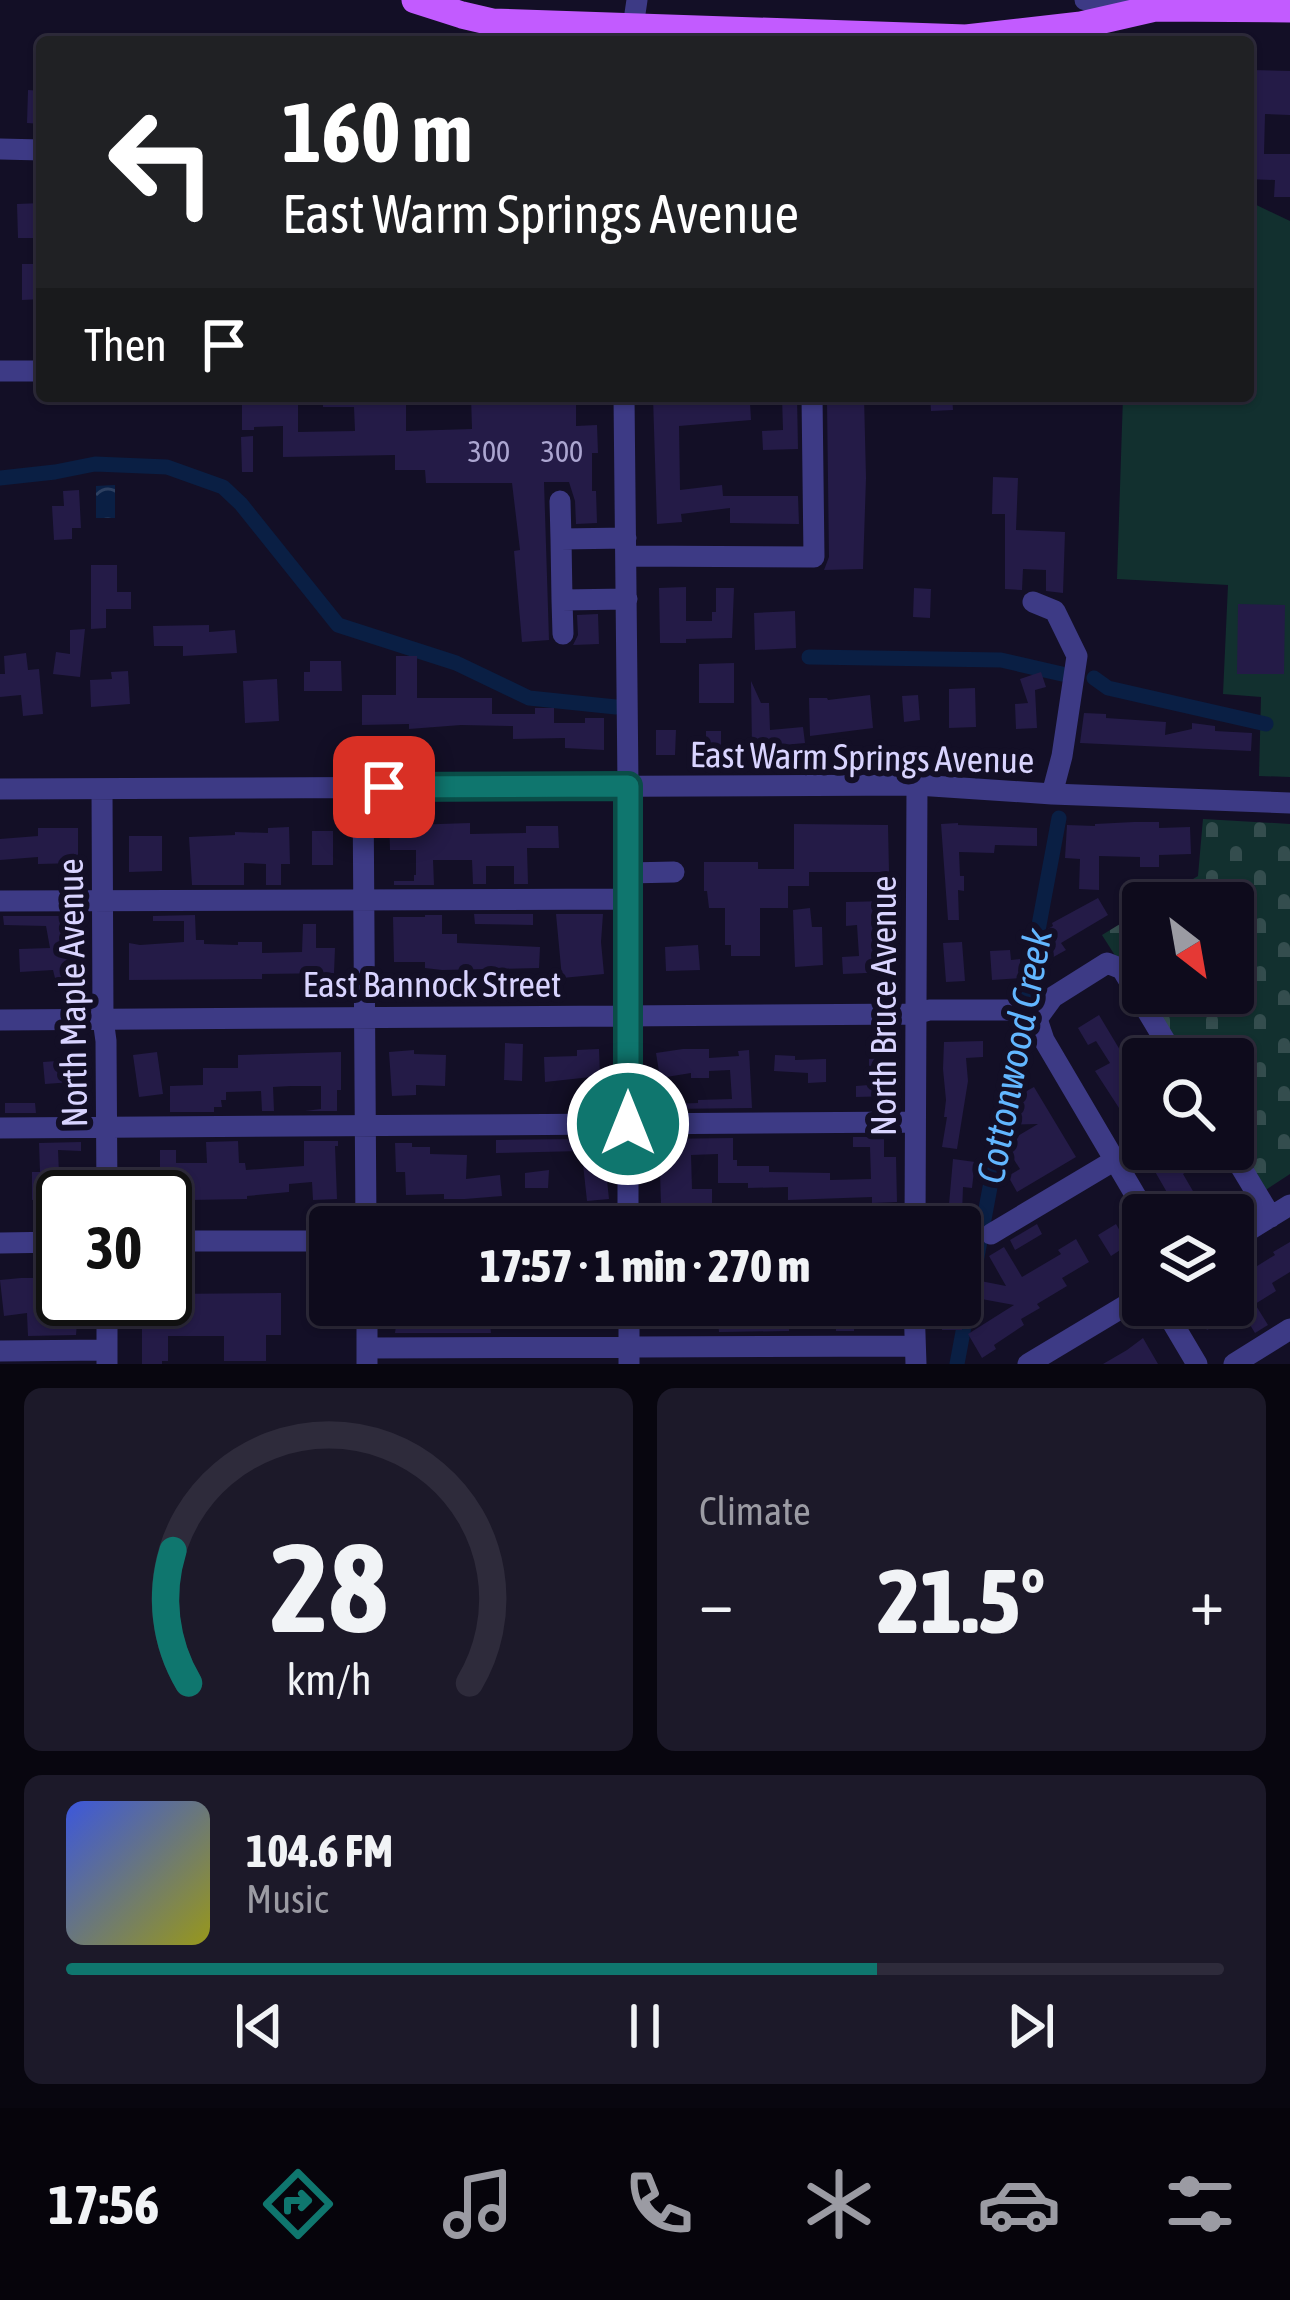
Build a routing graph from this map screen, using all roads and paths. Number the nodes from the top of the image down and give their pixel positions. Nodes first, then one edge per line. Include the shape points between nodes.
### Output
1 (415, 0) edge
2 (1085, 0) edge
3 (1290, 9) edge
4 (1142, 11) junction
5 (635, 13) edge
6 (940, 36) edge
7 (985, 36) edge
8 (0, 149) edge
9 (36, 150) edge
10 (0, 370) edge
11 (36, 371) edge
12 (624, 402) edge
13 (812, 402) edge
14 (560, 501) dead end
15 (561, 539) junction
16 (626, 547) junction
17 (627, 599) junction
18 (562, 600) junction
19 (1034, 602) dead end
20 (563, 634) dead end
21 (917, 784) junction
22 (628, 786) junction
23 (363, 787) junction
24 (0, 789) edge
25 (102, 789) junction
26 (1052, 794) junction
27 (1288, 796) edge
28 (674, 872) dead end
29 (628, 873) junction
30 (628, 899) junction
31 (364, 900) junction
32 (0, 901) edge
33 (103, 901) junction
34 (1009, 1010) dead end
35 (916, 1014) junction
36 (628, 1016) junction
37 (365, 1018) junction
38 (103, 1019) junction
39 (0, 1020) edge
40 (1163, 1038) edge
41 (915, 1122) junction
42 (628, 1124) junction
43 (366, 1126) junction
44 (107, 1127) junction
45 (0, 1128) edge
46 (1114, 1160) junction
47 (107, 1170) edge
48 (1247, 1170) edge
49 (1134, 1194) edge
50 (366, 1206) edge
51 (628, 1206) edge
52 (915, 1206) edge
53 (1281, 1211) edge
54 (1254, 1227) edge
55 (991, 1234) dead end
56 (309, 1240) edge
57 (192, 1241) edge
58 (36, 1242) edge
59 (0, 1243) edge
60 (1122, 1308) edge
61 (107, 1326) edge
62 (367, 1326) edge
63 (1174, 1326) edge
64 (1290, 1330) edge
65 (0, 1351) edge
66 (629, 1355) edge
67 (915, 1355) edge
68 (368, 1356) edge
69 (107, 1357) edge
70 (1028, 1364) edge
71 (1197, 1364) edge
72 (1234, 1364) edge

1 - 5 main road via 493,22
2 - 4 street
3 - 4 main road
4 - 7 main road
5 - 6 main road
8 - 9 street
10 - 11 street
12 - 16 street
13 - 16 street via 814,556
14 - 15 street
15 - 16 street
15 - 18 street
16 - 17 street
17 - 18 street
17 - 22 street
18 - 20 street
19 - 26 street via 1055,611 1077,656
21 - 22 street, East Warm Springs Avenue
21 - 26 street, East Warm Springs Avenue
21 - 35 street, North Bruce Avenue
22 - 23 street, East Warm Springs Avenue
22 - 29 street
23 - 25 street, East Warm Springs Avenue
23 - 31 street
24 - 25 street, East Warm Springs Avenue
25 - 33 street, North Maple Avenue
26 - 27 street, East Warm Springs Avenue
28 - 29 street
29 - 30 street
30 - 31 street
30 - 36 street
31 - 33 street
31 - 37 street
32 - 33 street
33 - 38 street, North Maple Avenue
34 - 35 street, East Bannock Street
35 - 36 street, East Bannock Street
35 - 41 street, North Bruce Avenue
36 - 37 street, East Bannock Street
36 - 42 street
37 - 38 street, East Bannock Street
37 - 43 street
38 - 39 street, East Bannock Street
38 - 44 street, North Maple Avenue
40 - 46 street via 1122,969 1107,963 1053,997 1037,1019
41 - 42 street
41 - 52 street, North Bruce Avenue
42 - 43 street
42 - 51 street
43 - 44 street
43 - 50 street
44 - 45 street
44 - 47 street, North Maple Avenue
46 - 49 street
46 - 55 street
48 - 53 street
53 - 54 street
56 - 57 street
58 - 59 street
60 - 70 street
61 - 69 street
62 - 68 street
63 - 71 street
64 - 72 street
65 - 69 street
66 - 67 street
66 - 68 street

